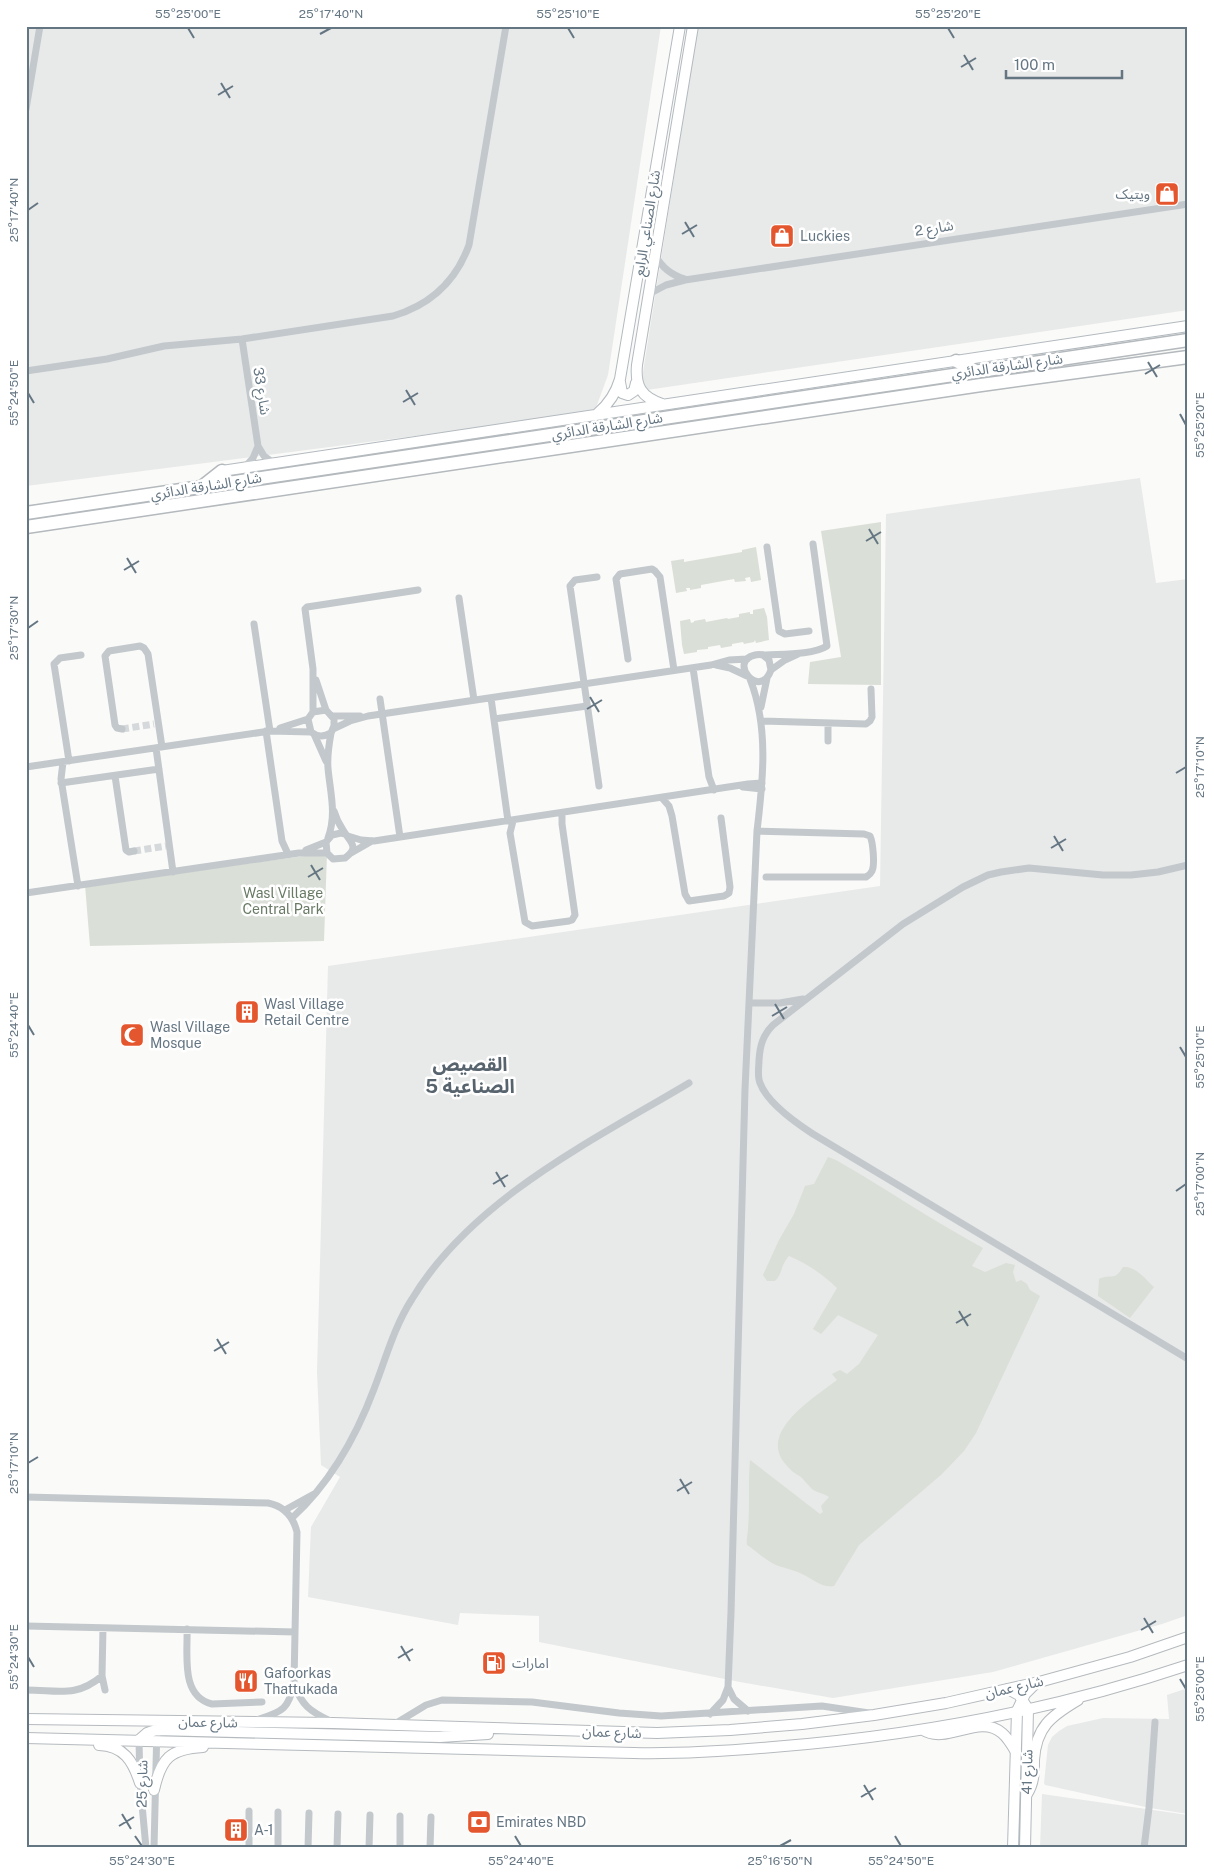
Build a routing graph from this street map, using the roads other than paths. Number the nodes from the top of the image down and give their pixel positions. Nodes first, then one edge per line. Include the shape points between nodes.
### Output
1 (40, 26) edge
2 (506, 26) edge
3 (680, 26) edge
4 (694, 26) edge
5 (26, 109) edge
6 (1188, 204) edge
7 (655, 254) junction
8 (685, 280) junction
9 (649, 294) junction
10 (1188, 326) edge
11 (1188, 335) edge
12 (242, 339) junction
13 (1188, 340) edge
14 (1170, 342) junction
15 (1188, 357) edge
16 (956, 361) junction
17 (976, 370) junction
18 (26, 371) edge
19 (620, 379) junction
20 (636, 383) junction
21 (663, 405) junction
22 (598, 413) junction
23 (258, 446) junction
24 (274, 463) junction
25 (244, 468) junction
26 (222, 471) joint
27 (201, 487) junction
28 (26, 513) edge
29 (26, 527) edge
30 (813, 544) dead end
31 (767, 547) dead end
32 (597, 577) dead end
33 (418, 590) dead end
34 (460, 598) dead end
35 (254, 624) dead end
36 (809, 631) dead end
37 (801, 653) junction
38 (81, 655) dead end
39 (763, 655) junction
40 (628, 659) dead end
41 (747, 659) junction
42 (711, 665) junction
43 (313, 668) junction
44 (693, 668) junction
45 (674, 670) junction
46 (771, 670) junction
47 (748, 677) junction
48 (767, 678) junction
49 (584, 684) junction
50 (871, 689) dead end
51 (491, 698) junction
52 (380, 699) dead end
53 (474, 700) junction
54 (587, 706) junction
55 (326, 710) junction
56 (313, 712) junction
57 (760, 713) junction
58 (382, 714) junction
59 (333, 716) junction
60 (368, 716) junction
61 (308, 718) junction
62 (494, 720) junction
63 (761, 721) junction
64 (828, 723) junction
65 (122, 729) dead end
66 (268, 731) junction
67 (332, 731) junction
68 (312, 733) junction
69 (828, 742) dead end
70 (159, 747) junction
71 (66, 761) junction
72 (26, 767) edge
73 (159, 769) junction
74 (328, 769) junction
75 (115, 776) junction
76 (62, 783) junction
77 (599, 786) dead end
78 (762, 786) junction
79 (714, 790) junction
80 (662, 798) junction
81 (334, 811) junction
82 (562, 813) junction
83 (721, 818) dead end
84 (511, 821) junction
85 (757, 831) junction
86 (347, 835) junction
87 (400, 837) junction
88 (327, 840) junction
89 (374, 840) junction
90 (134, 851) dead end
91 (299, 853) junction
92 (328, 853) junction
93 (351, 853) junction
94 (288, 854) junction
95 (1188, 865) edge
96 (173, 872) junction
97 (766, 877) dead end
98 (78, 886) junction
99 (26, 893) edge
100 (810, 996) junction
101 (749, 1002) junction
102 (689, 1083) dead end
103 (1188, 1359) edge
104 (316, 1493) junction
105 (26, 1497) edge
106 (285, 1510) junction
107 (292, 1518) junction
108 (26, 1626) edge
109 (103, 1628) junction
110 (187, 1629) junction
111 (295, 1632) junction
112 (1188, 1637) edge
113 (1188, 1665) edge
114 (102, 1676) junction
115 (1036, 1683) junction
116 (294, 1684) junction
117 (728, 1687) junction
118 (1008, 1689) junction
119 (26, 1690) edge
120 (105, 1690) dead end
121 (1086, 1695) junction
122 (1022, 1698) junction
123 (262, 1702) dead end
124 (1028, 1709) junction
125 (749, 1711) junction
126 (1017, 1711) junction
127 (710, 1714) junction
128 (874, 1715) junction
129 (26, 1719) edge
130 (1155, 1722) dead end
131 (247, 1723) junction
132 (333, 1723) junction
133 (392, 1725) junction
134 (156, 1730) junction
135 (519, 1730) junction
136 (922, 1730) junction
137 (26, 1738) edge
138 (59, 1739) junction
139 (139, 1740) junction
140 (245, 1742) junction
141 (1016, 1752) junction
142 (140, 1783) junction
143 (154, 1790) junction
144 (1027, 1794) junction
145 (249, 1811) dead end
146 (278, 1812) dead end
147 (309, 1813) dead end
148 (338, 1814) dead end
149 (370, 1815) dead end
150 (400, 1816) dead end
151 (430, 1817) dead end
152 (146, 1848) edge
153 (154, 1848) edge
154 (248, 1848) edge
155 (278, 1848) edge
156 (308, 1848) edge
157 (337, 1848) edge
158 (369, 1848) edge
159 (400, 1848) edge
160 (430, 1848) edge
161 (1013, 1848) edge
162 (1025, 1848) edge
163 (1144, 1848) edge

1 - 5 street
2 - 12 street via 472,235 461,265 448,283 423,304 398,314
3 - 19 main road, شارع الصناعي الرابع
4 - 7 main road, شارع الصناعي الرابع
6 - 8 street, شارع 2
7 - 8 street via 670,273
7 - 9 main road, شارع الصناعي الرابع
8 - 9 street, شارع 2
9 - 20 main road, شارع الصناعي الرابع
10 - 16 main road
11 - 14 highway
12 - 18 street via 164,346 108,359
12 - 23 street, شارع 33
13 - 14 highway, شارع الشارقة الدائري
14 - 17 highway, شارع الشارقة الدائري
15 - 29 highway, شارع الشارقة الدائري
16 - 17 highway
16 - 21 main road
17 - 27 highway, شارع الشارقة الدائري
19 - 20 main road via 620,390 625,395 632,394
19 - 22 main road, شارع الصناعي الرابع via 615,395
20 - 21 main road via 645,394
21 - 22 main road
22 - 24 main road
23 - 24 street
23 - 25 street
24 - 25 main road
25 - 26 main road
26 - 27 highway
27 - 28 highway, شارع الشارقة الدائري
30 - 37 street via 828,644 825,648
31 - 36 street via 779,631 782,634
32 - 49 street via 575,580 570,586
33 - 43 street via 307,607 304,611
34 - 53 street
35 - 66 street
37 - 39 street
37 - 46 street
38 - 71 street via 60,658 54,664
39 - 41 street
39 - 46 street via 769,660
40 - 45 street via 616,579 620,574 652,569 660,577
41 - 42 street
41 - 47 street via 744,668
42 - 44 street
42 - 47 street via 730,668
43 - 55 street
43 - 56 street
44 - 45 street
44 - 79 street via 709,778
45 - 49 street
46 - 48 street
47 - 48 street via 758,681
47 - 57 street
48 - 57 street
49 - 51 street
49 - 54 street
50 - 64 street via 870,721 866,724
51 - 53 street
51 - 62 street
52 - 58 street
53 - 58 street
54 - 62 street
54 - 77 street
55 - 56 street
55 - 59 street
56 - 61 street
57 - 63 street
58 - 60 street
58 - 87 street
59 - 60 street
59 - 67 street
60 - 67 street
61 - 66 street
61 - 68 street
62 - 84 street
63 - 64 street
63 - 78 street
64 - 69 street
65 - 70 street via 115,725 106,653 136,646 144,648 148,654
66 - 68 street
66 - 70 street
66 - 94 street via 282,841
67 - 68 street via 323,736
67 - 74 street
68 - 74 street
70 - 71 street
70 - 73 street
71 - 72 street
71 - 76 street
73 - 75 street
73 - 96 street
74 - 81 street
75 - 76 street
75 - 90 street via 126,850
76 - 98 street
78 - 79 street
78 - 85 street
79 - 80 street
80 - 82 street
80 - 83 street via 672,816 685,894 690,901 724,896 730,890
81 - 86 street
81 - 88 street
82 - 84 street
82 - 84 street via 575,915 569,921 532,926 525,922 510,833
84 - 87 street
85 - 97 street via 864,834 870,836 872,842 873,868 866,877
85 - 101 street
86 - 88 street via 336,833
86 - 89 street
86 - 93 street via 353,846
87 - 89 street
88 - 91 street
88 - 92 street
89 - 93 street
91 - 92 street
91 - 94 street
92 - 93 street via 333,859 341,860
94 - 96 street
95 - 100 street via 1131,875 1029,868 988,876 963,887 903,924
96 - 98 street
98 - 99 street
100 - 101 street via 780,1003
100 - 103 street via 773,1025 761,1043 760,1084 782,1110 813,1134
101 - 117 street
102 - 104 street via 527,1183 490,1210 452,1247 421,1284 404,1312 361,1420 340,1459
104 - 106 street
104 - 107 street
105 - 106 street via 263,1503
106 - 107 street
107 - 111 street via 297,1536
108 - 109 street
109 - 110 street
109 - 114 street
110 - 111 street
110 - 123 street via 188,1680 196,1696 212,1704
111 - 116 street
112 - 115 main road, شارع عمان
113 - 121 main road, شارع عمان
114 - 119 street via 78,1691
114 - 120 street
115 - 118 main road, شارع عمان
115 - 122 main road, شارع 41
116 - 131 street via 284,1709
116 - 132 street via 306,1707
117 - 125 street via 738,1704
117 - 127 street via 723,1700
118 - 122 main road, شارع 41
118 - 128 main road, شارع عمان
121 - 124 main road, شارع عمان
121 - 144 main road via 1056,1714 1042,1729 1035,1747 1033,1782
122 - 124 main road, شارع 41
122 - 126 main road, شارع 41
124 - 126 main road, شارع عمان
124 - 144 main road, شارع 41
125 - 127 street
125 - 128 street via 822,1706
126 - 136 main road, شارع عمان
126 - 141 main road, شارع 41
127 - 133 street via 640,1715 532,1702 442,1700 426,1705
128 - 135 main road, شارع عمان via 802,1724 657,1734
129 - 134 main road, شارع عمان
130 - 163 street
131 - 132 main road, شارع عمان
131 - 134 main road, شارع عمان
132 - 133 main road, شارع عمان
133 - 135 main road, شارع عمان
134 - 135 main road via 440,1737
134 - 139 main road
134 - 140 main road, شارع عمان
134 - 143 street, شارع 25
136 - 140 main road, شارع عمان via 834,1742 681,1753
136 - 141 main road via 937,1734 990,1727 1002,1732
137 - 138 main road
138 - 139 main road
138 - 142 main road via 121,1750 133,1762
139 - 142 street, شارع 25
140 - 143 main road via 175,1752 161,1766
141 - 161 main road, شارع 41
142 - 152 street, شارع 25
143 - 153 street, شارع 25
144 - 162 main road, شارع 41
145 - 154 street
146 - 155 street
147 - 156 street
148 - 157 street
149 - 158 street
150 - 159 street
151 - 160 street

